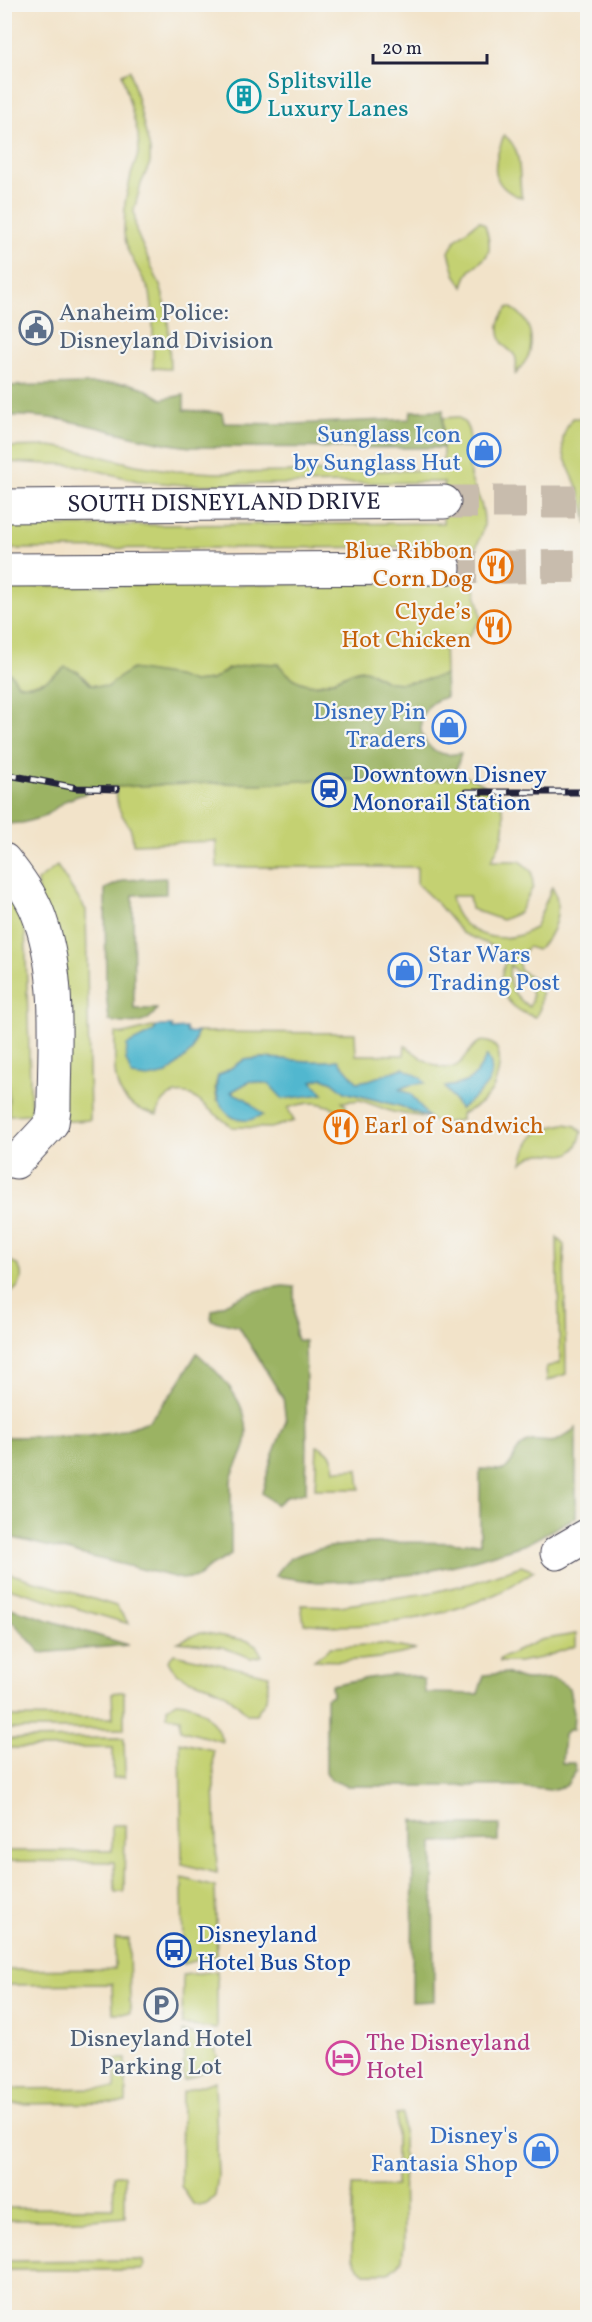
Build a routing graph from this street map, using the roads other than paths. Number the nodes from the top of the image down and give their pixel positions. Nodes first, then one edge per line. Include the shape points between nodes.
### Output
1 (444, 502) tunnel mouth
2 (4, 506) edge
3 (444, 567) tunnel mouth
4 (4, 570) edge
5 (4, 860) edge
6 (16, 1162) dead end
7 (588, 1535) edge
8 (557, 1553) dead end

1 - 2 main road, SOUTH DISNEYLAND DRIVE
3 - 4 main road
5 - 6 main road via 25,887 36,911 54,989 52,1123
7 - 8 main road

